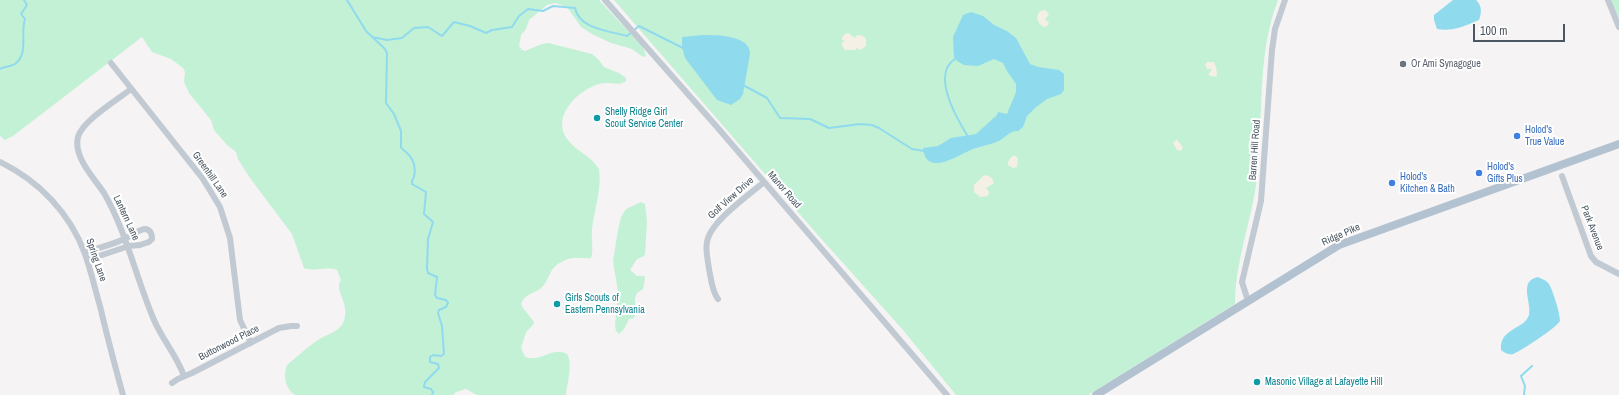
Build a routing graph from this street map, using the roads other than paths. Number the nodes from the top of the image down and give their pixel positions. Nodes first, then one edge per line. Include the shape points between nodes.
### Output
1 (605, 0) edge
2 (1285, 0) edge
3 (1608, 0) edge
4 (1619, 27) edge
5 (110, 63) dead end
6 (131, 89) junction
7 (1619, 144) edge
8 (0, 162) edge
9 (1562, 176) dead end
10 (764, 182) junction
11 (126, 239) junction
12 (129, 246) junction
13 (84, 252) junction
14 (87, 260) junction
15 (1619, 274) edge
16 (718, 299) dead end
17 (1248, 301) junction
18 (297, 326) dead end
19 (251, 343) junction
20 (184, 376) junction
21 (172, 383) dead end
22 (123, 395) edge
23 (945, 395) edge
24 (1096, 395) edge

1 - 10 street, Manor Road
2 - 17 street, Barren Hill Road via 1275,28 1272,50 1261,201 1242,282
3 - 4 street
5 - 6 street, Greenhill Lane
6 - 11 street, Lantern Lane via 84,125 77,142 81,158 109,202
6 - 19 street, Greenhill Lane via 202,179 220,207 230,238 240,320
7 - 17 main road, Ridge Pike via 1344,243
8 - 13 street, Spring Lane via 29,180 52,200 68,221
9 - 15 street, Park Avenue via 1591,256 1596,262
10 - 16 street, Golf View Drive via 710,233 706,247 707,257 714,293
10 - 23 street, Manor Road
11 - 12 street, Lantern Lane
11 - 12 street via 133,233 144,230 152,234 152,239 148,242
11 - 13 street
12 - 14 street
12 - 20 street, Lantern Lane via 155,321
13 - 14 street, Spring Lane
14 - 22 street, Spring Lane
17 - 24 main road, Ridge Pike
18 - 19 street, Buttonwood Place via 279,328
19 - 20 street, Buttonwood Place
20 - 21 street, Buttonwood Place

